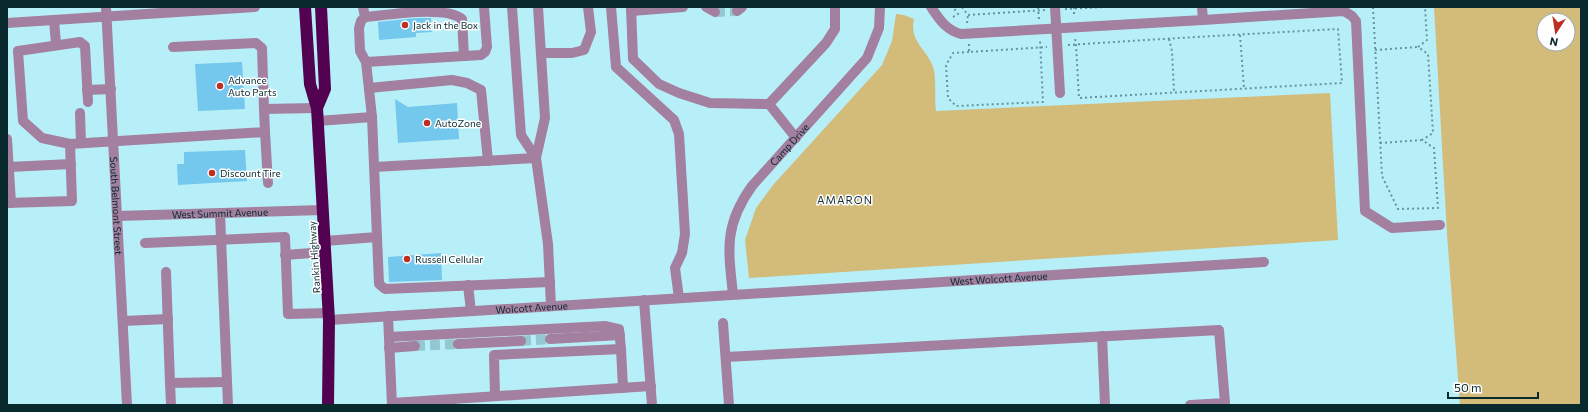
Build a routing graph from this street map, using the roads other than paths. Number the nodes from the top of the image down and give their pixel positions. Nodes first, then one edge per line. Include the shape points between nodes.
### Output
1 (255, 7) edge
2 (304, 7) edge
3 (321, 7) edge
4 (484, 7) edge
5 (512, 7) edge
6 (538, 7) edge
7 (588, 7) edge
8 (611, 7) edge
9 (683, 7) edge
10 (835, 7) edge
11 (880, 7) edge
12 (931, 7) edge
13 (1202, 7) edge
14 (1056, 8) edge
15 (199, 9) edge
16 (631, 9) edge
17 (172, 10) edge
18 (106, 12) edge
19 (364, 12) edge
20 (54, 20) junction
21 (1203, 20) junction
22 (7, 23) edge
23 (1057, 28) junction
24 (56, 44) junction
25 (173, 46) dead end
26 (541, 53) junction
27 (464, 56) junction
28 (366, 62) junction
29 (368, 88) junction
30 (111, 89) junction
31 (87, 90) junction
32 (1060, 93) dead end
33 (88, 102) dead end
34 (769, 104) junction
35 (317, 108) junction
36 (264, 109) junction
37 (80, 113) dead end
38 (372, 117) junction
39 (318, 121) junction
40 (265, 132) junction
41 (796, 138) junction
42 (7, 139) edge
43 (114, 141) junction
44 (81, 143) junction
45 (70, 144) junction
46 (536, 158) junction
47 (488, 161) junction
48 (71, 164) junction
49 (9, 167) junction
50 (374, 167) junction
51 (268, 183) dead end
52 (9, 203) edge
53 (323, 210) junction
54 (220, 214) junction
55 (117, 216) junction
56 (1440, 225) dead end
57 (377, 237) junction
58 (221, 240) junction
59 (145, 243) dead end
60 (325, 247) junction
61 (285, 255) junction
62 (1264, 262) dead end
63 (166, 272) dead end
64 (550, 282) junction
65 (468, 286) junction
66 (733, 294) junction
67 (679, 298) junction
68 (644, 300) junction
69 (551, 306) junction
70 (471, 311) junction
71 (329, 316) junction
72 (388, 316) junction
73 (168, 319) junction
74 (123, 320) junction
75 (723, 322) dead end
76 (620, 336) junction
77 (1102, 336) junction
78 (389, 337) junction
79 (550, 339) tunnel mouth
80 (521, 340) tunnel mouth
81 (458, 344) tunnel mouth
82 (415, 346) tunnel mouth
83 (389, 348) junction
84 (622, 349) junction
85 (726, 358) junction
86 (227, 382) junction
87 (170, 383) junction
88 (651, 386) junction
89 (623, 388) junction
90 (496, 396) junction
91 (392, 404) edge
92 (127, 405) edge
93 (170, 405) edge
94 (228, 405) edge
95 (320, 405) edge
96 (328, 405) edge
97 (652, 405) edge
98 (729, 405) edge
99 (1105, 405) edge
100 (1190, 405) edge

1 - 15 street
2 - 35 highway, Rankin Highway via 310,84
3 - 35 highway, Rankin Highway via 325,89
4 - 27 street via 487,47 485,52 481,55
5 - 46 street via 521,135
6 - 26 street
7 - 26 street via 591,32 584,50 572,53
8 - 67 street via 616,67 674,120 679,134 684,234 682,253 676,268
9 - 16 street
10 - 34 street via 835,29
11 - 41 street, Camp Drive via 879,28 867,58
12 - 23 street via 952,32
13 - 21 street
14 - 23 street
15 - 17 street
16 - 34 street via 633,59 659,84 710,103
17 - 18 street
18 - 20 street
18 - 30 street, South Belmont Street
19 - 27 street via 448,12 457,15 463,24
19 - 28 street via 359,28 360,51
20 - 22 street
20 - 24 street
21 - 23 street
21 - 56 street via 1344,11 1352,16 1356,21 1365,211 1392,228
23 - 32 street
24 - 31 street via 80,42 85,46
24 - 45 street via 18,51 23,121 42,138
25 - 36 street via 256,43 262,48
26 - 46 street via 544,118
27 - 28 street
28 - 29 street
29 - 38 street
29 - 47 street via 452,80 467,83 481,90
30 - 31 street
30 - 43 street, South Belmont Street
31 - 33 street
34 - 41 street
35 - 36 street
35 - 39 highway, Rankin Highway
36 - 40 street
37 - 44 street
38 - 39 street
38 - 50 street
39 - 53 highway, Rankin Highway
40 - 43 street
40 - 51 street
41 - 66 street, Camp Drive via 752,186 740,203 732,222 729,256
42 - 49 street
43 - 44 street
43 - 55 street, South Belmont Street
44 - 45 street
45 - 48 street
46 - 47 street
46 - 64 street via 548,244
47 - 50 street
48 - 49 street
48 - 52 street via 72,200
49 - 52 street
50 - 57 street
53 - 54 street, West Summit Avenue
53 - 60 highway, Rankin Highway
54 - 55 street, West Summit Avenue
54 - 58 street
55 - 74 street, South Belmont Street
57 - 60 street
57 - 65 street via 379,284 385,289
58 - 59 street
58 - 61 street via 285,237
58 - 86 street
60 - 61 street
60 - 71 highway, Rankin Highway
61 - 71 street, Wolcott Avenue via 288,314
62 - 66 street, West Wolcott Avenue
63 - 73 street
64 - 65 street
64 - 69 street
65 - 70 street
66 - 67 street, Wolcott Avenue
67 - 68 street, Wolcott Avenue
68 - 69 street, Wolcott Avenue
68 - 88 street
69 - 70 street, Wolcott Avenue
70 - 72 street, Wolcott Avenue
71 - 72 street, Wolcott Avenue
71 - 96 highway, Rankin Highway
72 - 78 street
73 - 74 street
73 - 87 street
74 - 92 street, South Belmont Street
75 - 85 street
76 - 78 street via 620,329 606,326
76 - 79 street
76 - 84 street
77 - 85 street
77 - 99 street
77 - 100 street via 1219,330 1224,403
78 - 83 street
80 - 81 street
82 - 83 street
83 - 91 street
84 - 89 street
84 - 90 street via 494,354
85 - 98 street
86 - 87 street
86 - 94 street
87 - 93 street
88 - 89 street
88 - 97 street
89 - 90 street
90 - 91 street
95 - 96 street

